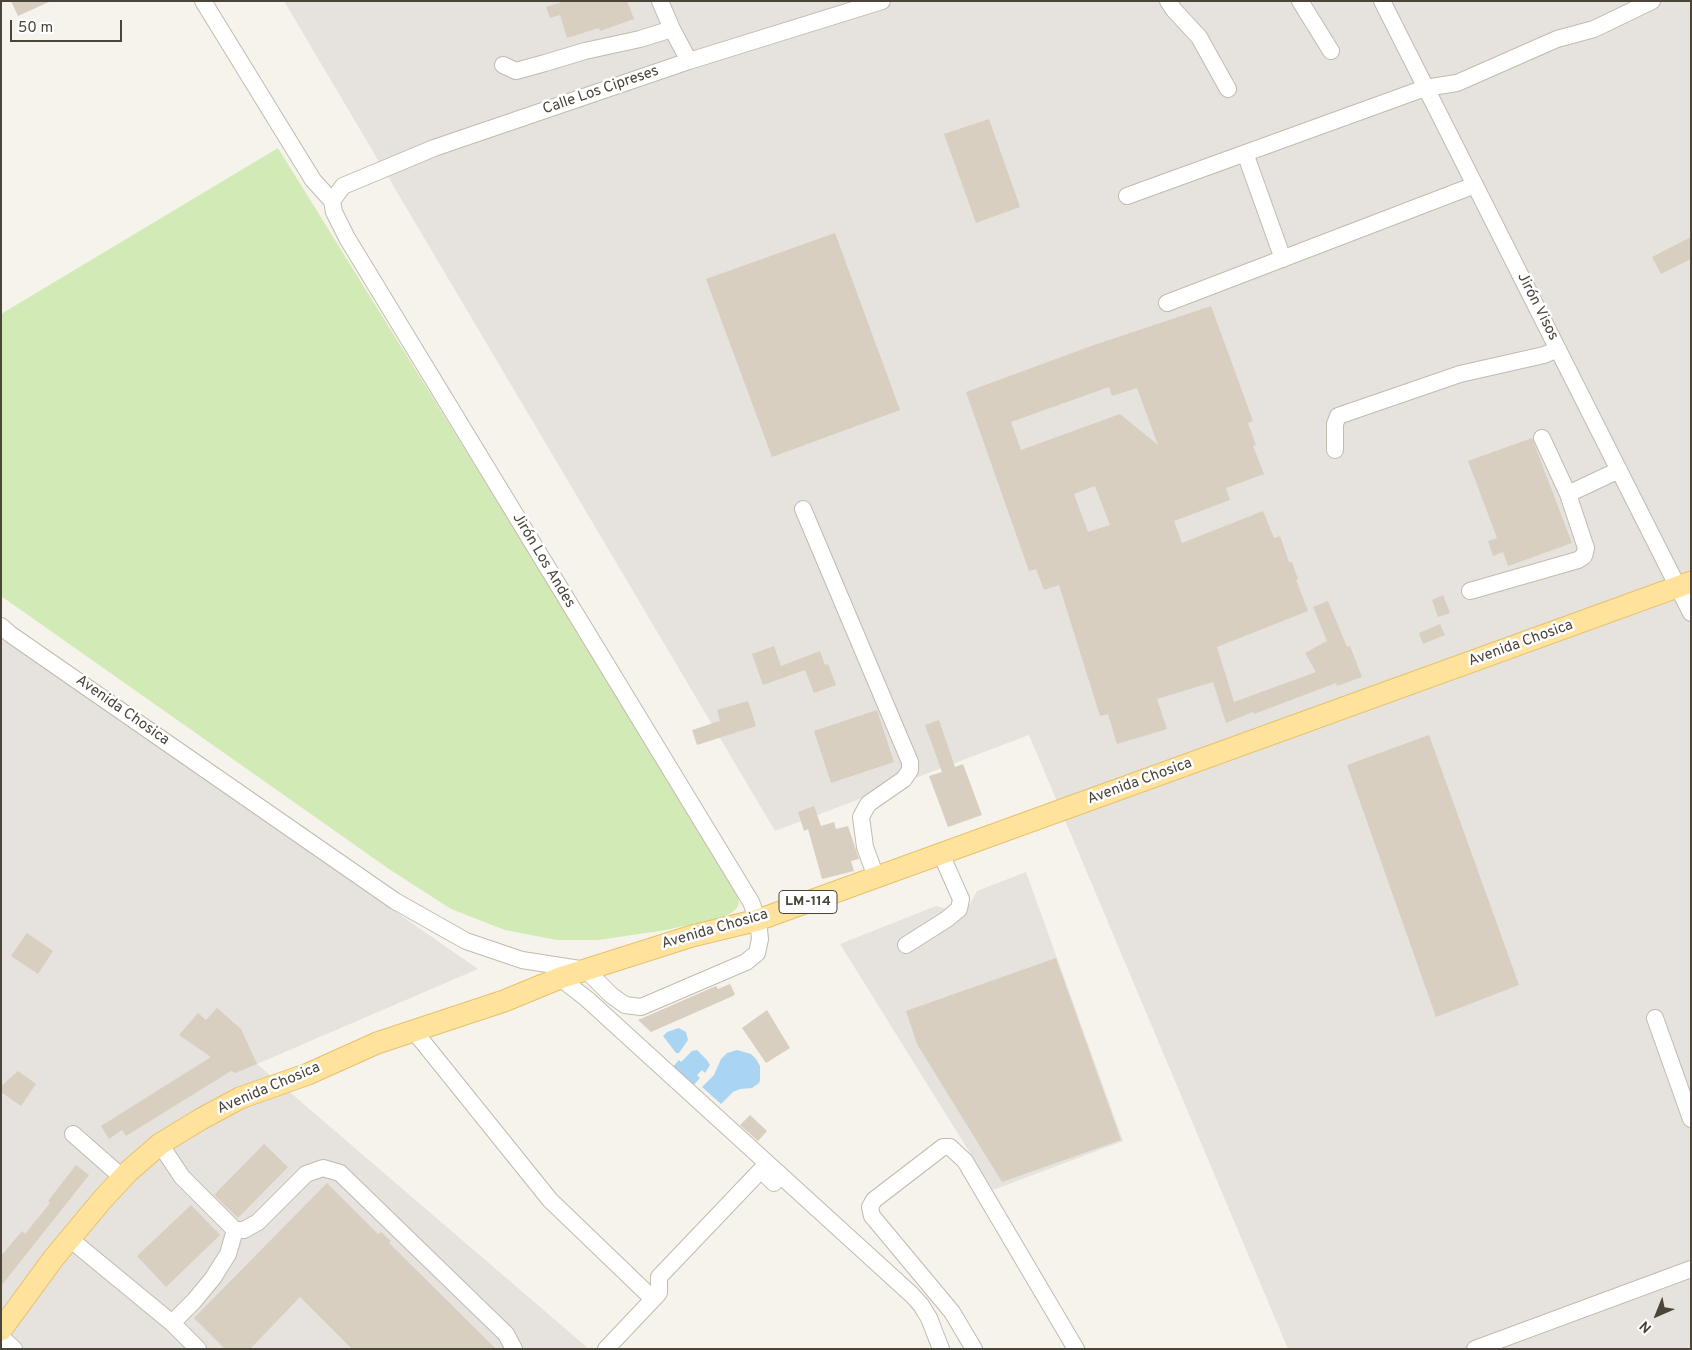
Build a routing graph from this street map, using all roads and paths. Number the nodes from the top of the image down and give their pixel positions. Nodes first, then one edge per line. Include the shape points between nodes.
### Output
1 (204, 1) edge
2 (660, 1) edge
3 (882, 1) edge
4 (1168, 1) edge
5 (1300, 1) edge
6 (1382, 1) edge
7 (1652, 1) edge
8 (672, 29) junction
9 (1331, 51) dead end
10 (689, 61) junction
11 (503, 65) dead end
12 (1425, 88) junction
13 (1228, 89) dead end
14 (1246, 153) junction
15 (1475, 185) junction
16 (1127, 196) dead end
17 (332, 201) junction
18 (1283, 258) junction
19 (1167, 303) dead end
20 (1558, 349) junction
21 (1542, 438) dead end
22 (1335, 450) dead end
23 (1619, 470) junction
24 (1568, 494) junction
25 (803, 509) dead end
26 (1684, 585) edge
27 (1470, 591) dead end
28 (1691, 613) edge
29 (1, 626) edge
30 (941, 854) junction
31 (876, 877) junction
32 (758, 920) junction
33 (906, 945) dead end
34 (586, 970) junction
35 (560, 978) junction
36 (1655, 1018) dead end
37 (414, 1031) junction
38 (1691, 1119) edge
39 (73, 1134) dead end
40 (160, 1144) junction
41 (781, 1176) junction
42 (123, 1178) junction
43 (235, 1230) junction
44 (70, 1238) junction
45 (1691, 1269) edge
46 (653, 1299) junction
47 (172, 1323) junction
48 (1, 1330) edge
49 (1, 1337) edge
50 (14, 1349) edge
51 (198, 1349) edge
52 (514, 1349) edge
53 (606, 1349) edge
54 (941, 1349) edge
55 (974, 1349) edge
56 (1076, 1349) edge
57 (1475, 1349) edge

1 - 17 street via 313,180
2 - 8 street
3 - 10 street, Calle Los Cipreses
4 - 13 street via 1199,37
5 - 9 street
6 - 12 street, Jirón Visos
7 - 12 street via 1594,29 1556,39 1457,83
8 - 10 street
8 - 11 street via 516,71
10 - 17 street, Calle Los Cipreses via 434,148 343,186
12 - 14 street
12 - 15 street, Jirón Visos
14 - 16 street
14 - 18 street
15 - 18 street
15 - 20 street, Jirón Visos
17 - 32 street, Jirón Los Andes via 347,238 746,893
18 - 19 street
20 - 22 street via 1544,356 1460,374 1338,416
20 - 23 street, Jirón Visos
21 - 24 street
23 - 24 street
23 - 26 street, Jirón Visos
24 - 27 street via 1586,548 1584,556
25 - 31 street via 910,762 910,770 904,779 868,804 861,817 865,847
26 - 28 street, Jirón Visos
26 - 30 main road, Avenida Chosica / LM-114
29 - 34 street, Avenida Chosica via 395,901 466,941 522,960
30 - 31 main road, Avenida Chosica / LM-114
30 - 33 street via 961,899 959,909
31 - 32 main road, Avenida Chosica / LM-114
32 - 34 main road, Avenida Chosica / LM-114 via 692,936
32 - 34 street via 760,939 757,953 746,962 641,1007 625,1005
34 - 35 main road, Avenida Chosica / LM-114
35 - 37 main road, Avenida Chosica / LM-114 via 504,1001
35 - 41 street
36 - 38 street
37 - 40 main road, Avenida Chosica / LM-114 via 240,1098
37 - 46 street via 550,1200
39 - 42 street
40 - 42 main road, Avenida Chosica / LM-114
40 - 43 street via 182,1178
41 - 46 street via 774,1183 761,1170 659,1276 660,1293
41 - 54 street via 912,1295 929,1318
42 - 44 main road, Avenida Chosica / LM-114
43 - 47 street via 228,1254 213,1278
43 - 52 street via 244,1230 258,1222 306,1174 323,1168 332,1169 340,1173 506,1334
44 - 47 street
44 - 48 main road, Avenida Chosica / LM-114
45 - 57 street
46 - 53 street
47 - 51 street
49 - 50 street
55 - 56 street via 952,1312 872,1216 870,1207 874,1200 943,1147 950,1146 966,1161

